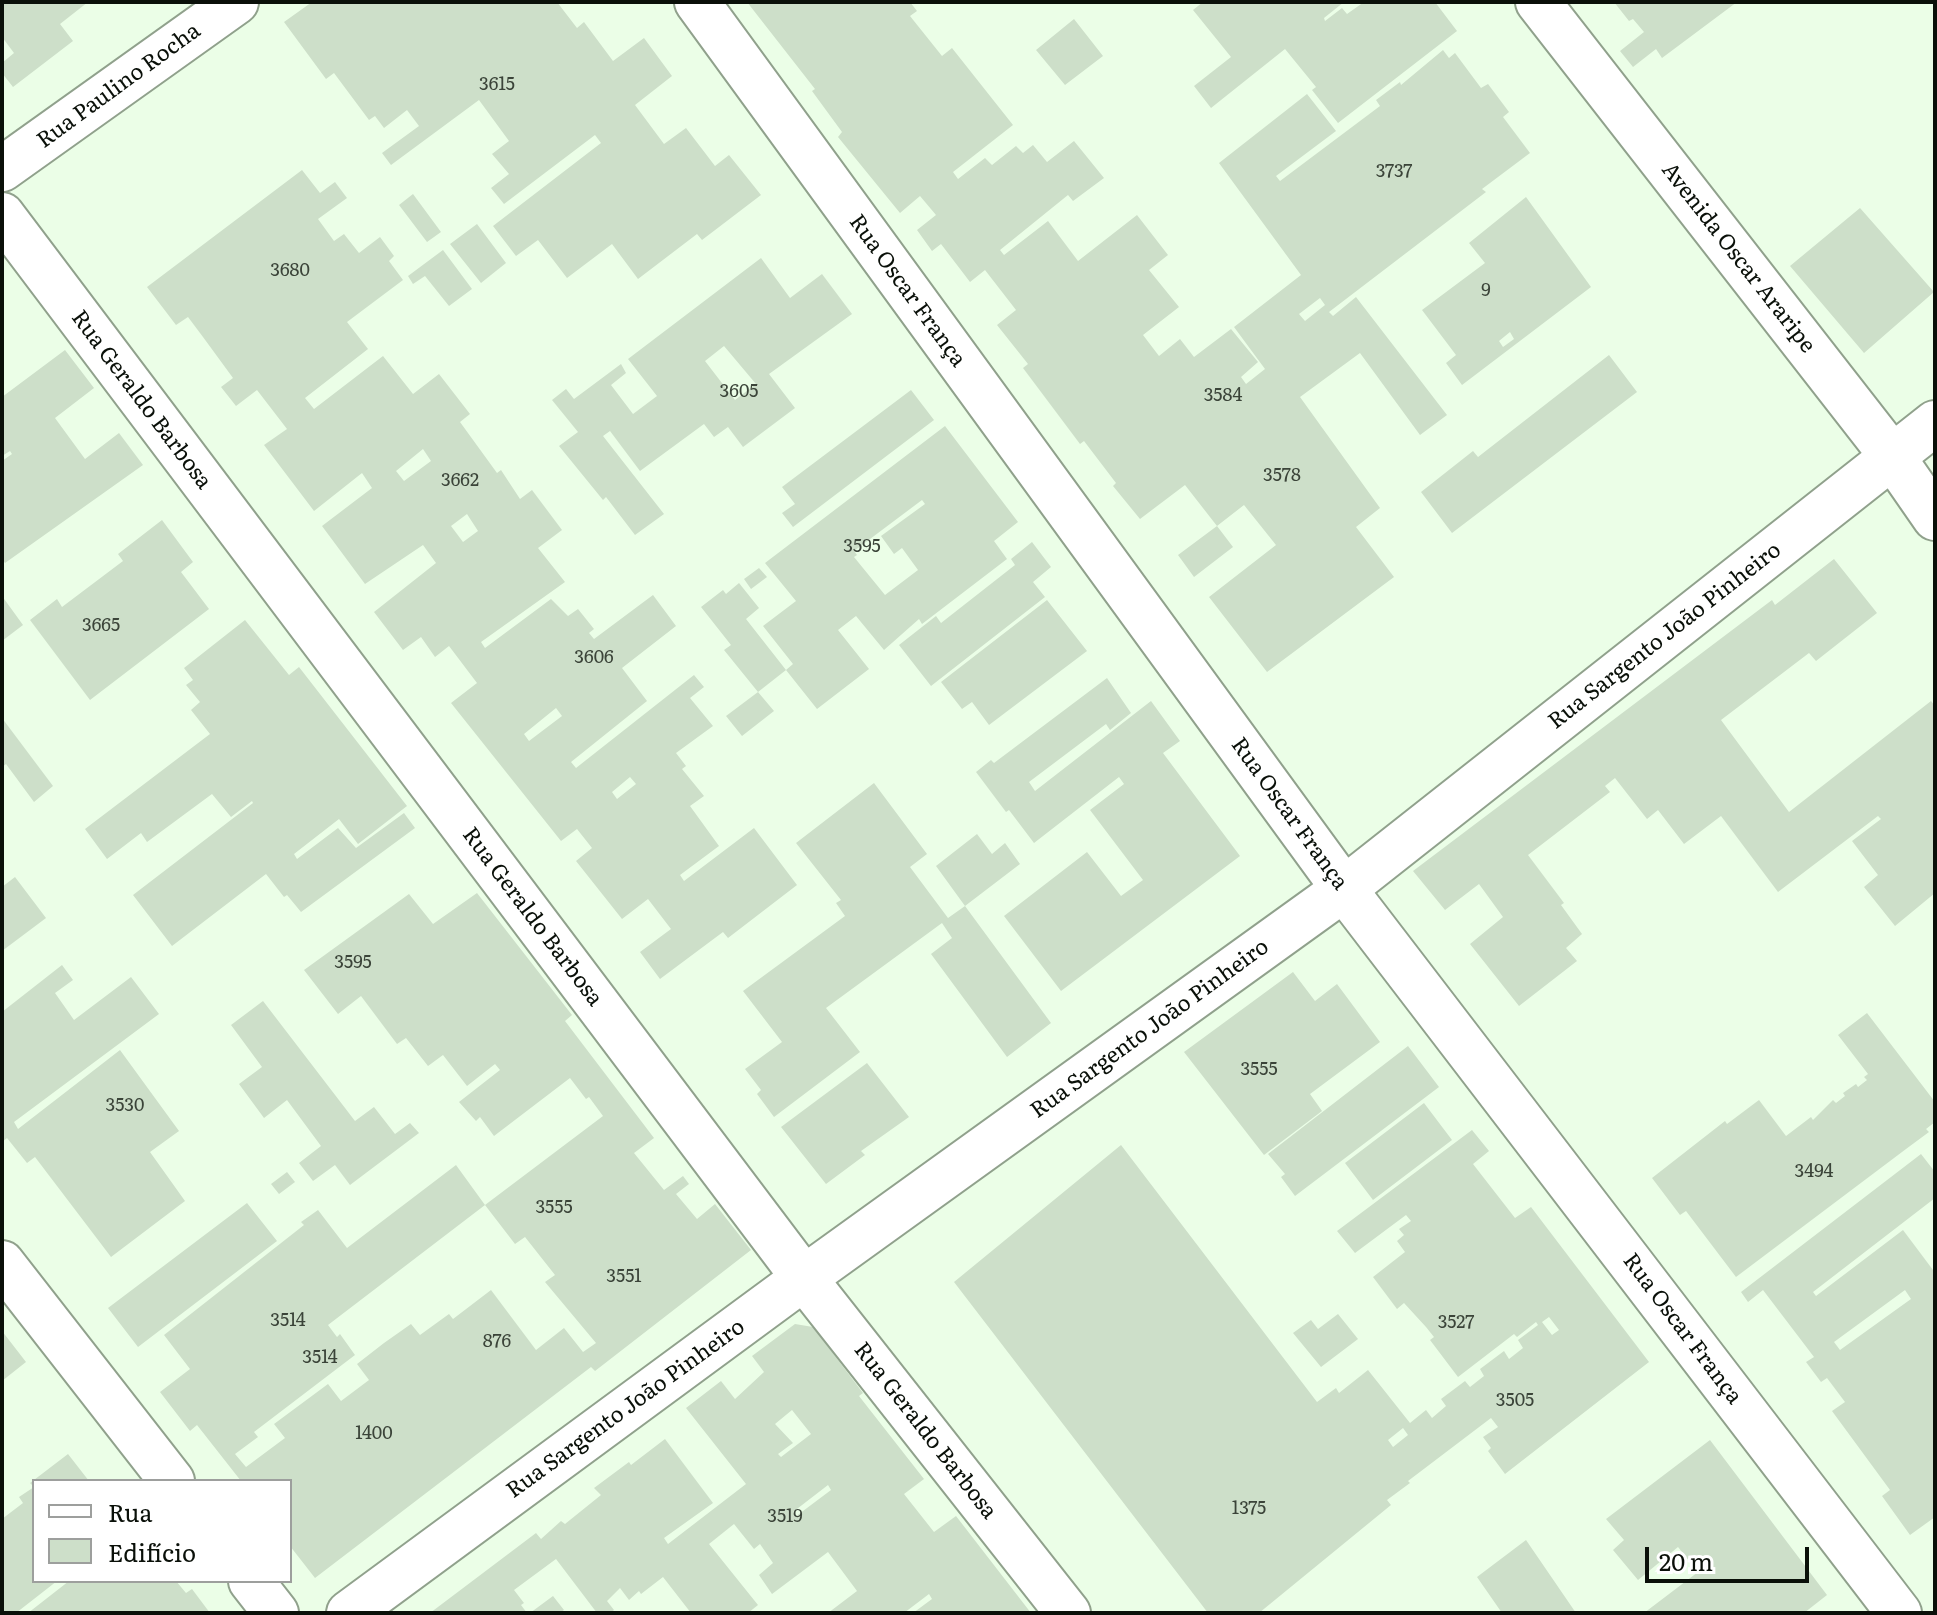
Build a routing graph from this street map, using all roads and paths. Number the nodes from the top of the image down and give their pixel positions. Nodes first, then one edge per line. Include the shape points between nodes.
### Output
1 (236, 2) edge
2 (697, 2) edge
3 (1538, 2) edge
4 (2, 169) edge
5 (2, 215) edge
6 (1935, 423) edge
7 (1892, 456) junction
8 (1935, 518) edge
9 (1344, 889) junction
10 (2, 1263) edge
11 (804, 1278) junction
12 (170, 1479) edge
13 (253, 1583) edge
14 (276, 1613) edge
15 (349, 1613) edge
16 (1068, 1613) edge
17 (1899, 1613) edge

1 - 4 street, Rua Paulino Rocha
2 - 9 street, Rua Oscar França
3 - 7 street, Avenida Oscar Araripe
5 - 11 street, Rua Geraldo Barbosa
6 - 7 street, Rua Sargento João Pinheiro
7 - 8 street, Avenida Oscar Araripe
7 - 9 street, Rua Sargento João Pinheiro
9 - 11 street, Rua Sargento João Pinheiro
9 - 17 street, Rua Oscar França
10 - 12 street
11 - 15 street, Rua Sargento João Pinheiro
11 - 16 street, Rua Geraldo Barbosa
13 - 14 street

